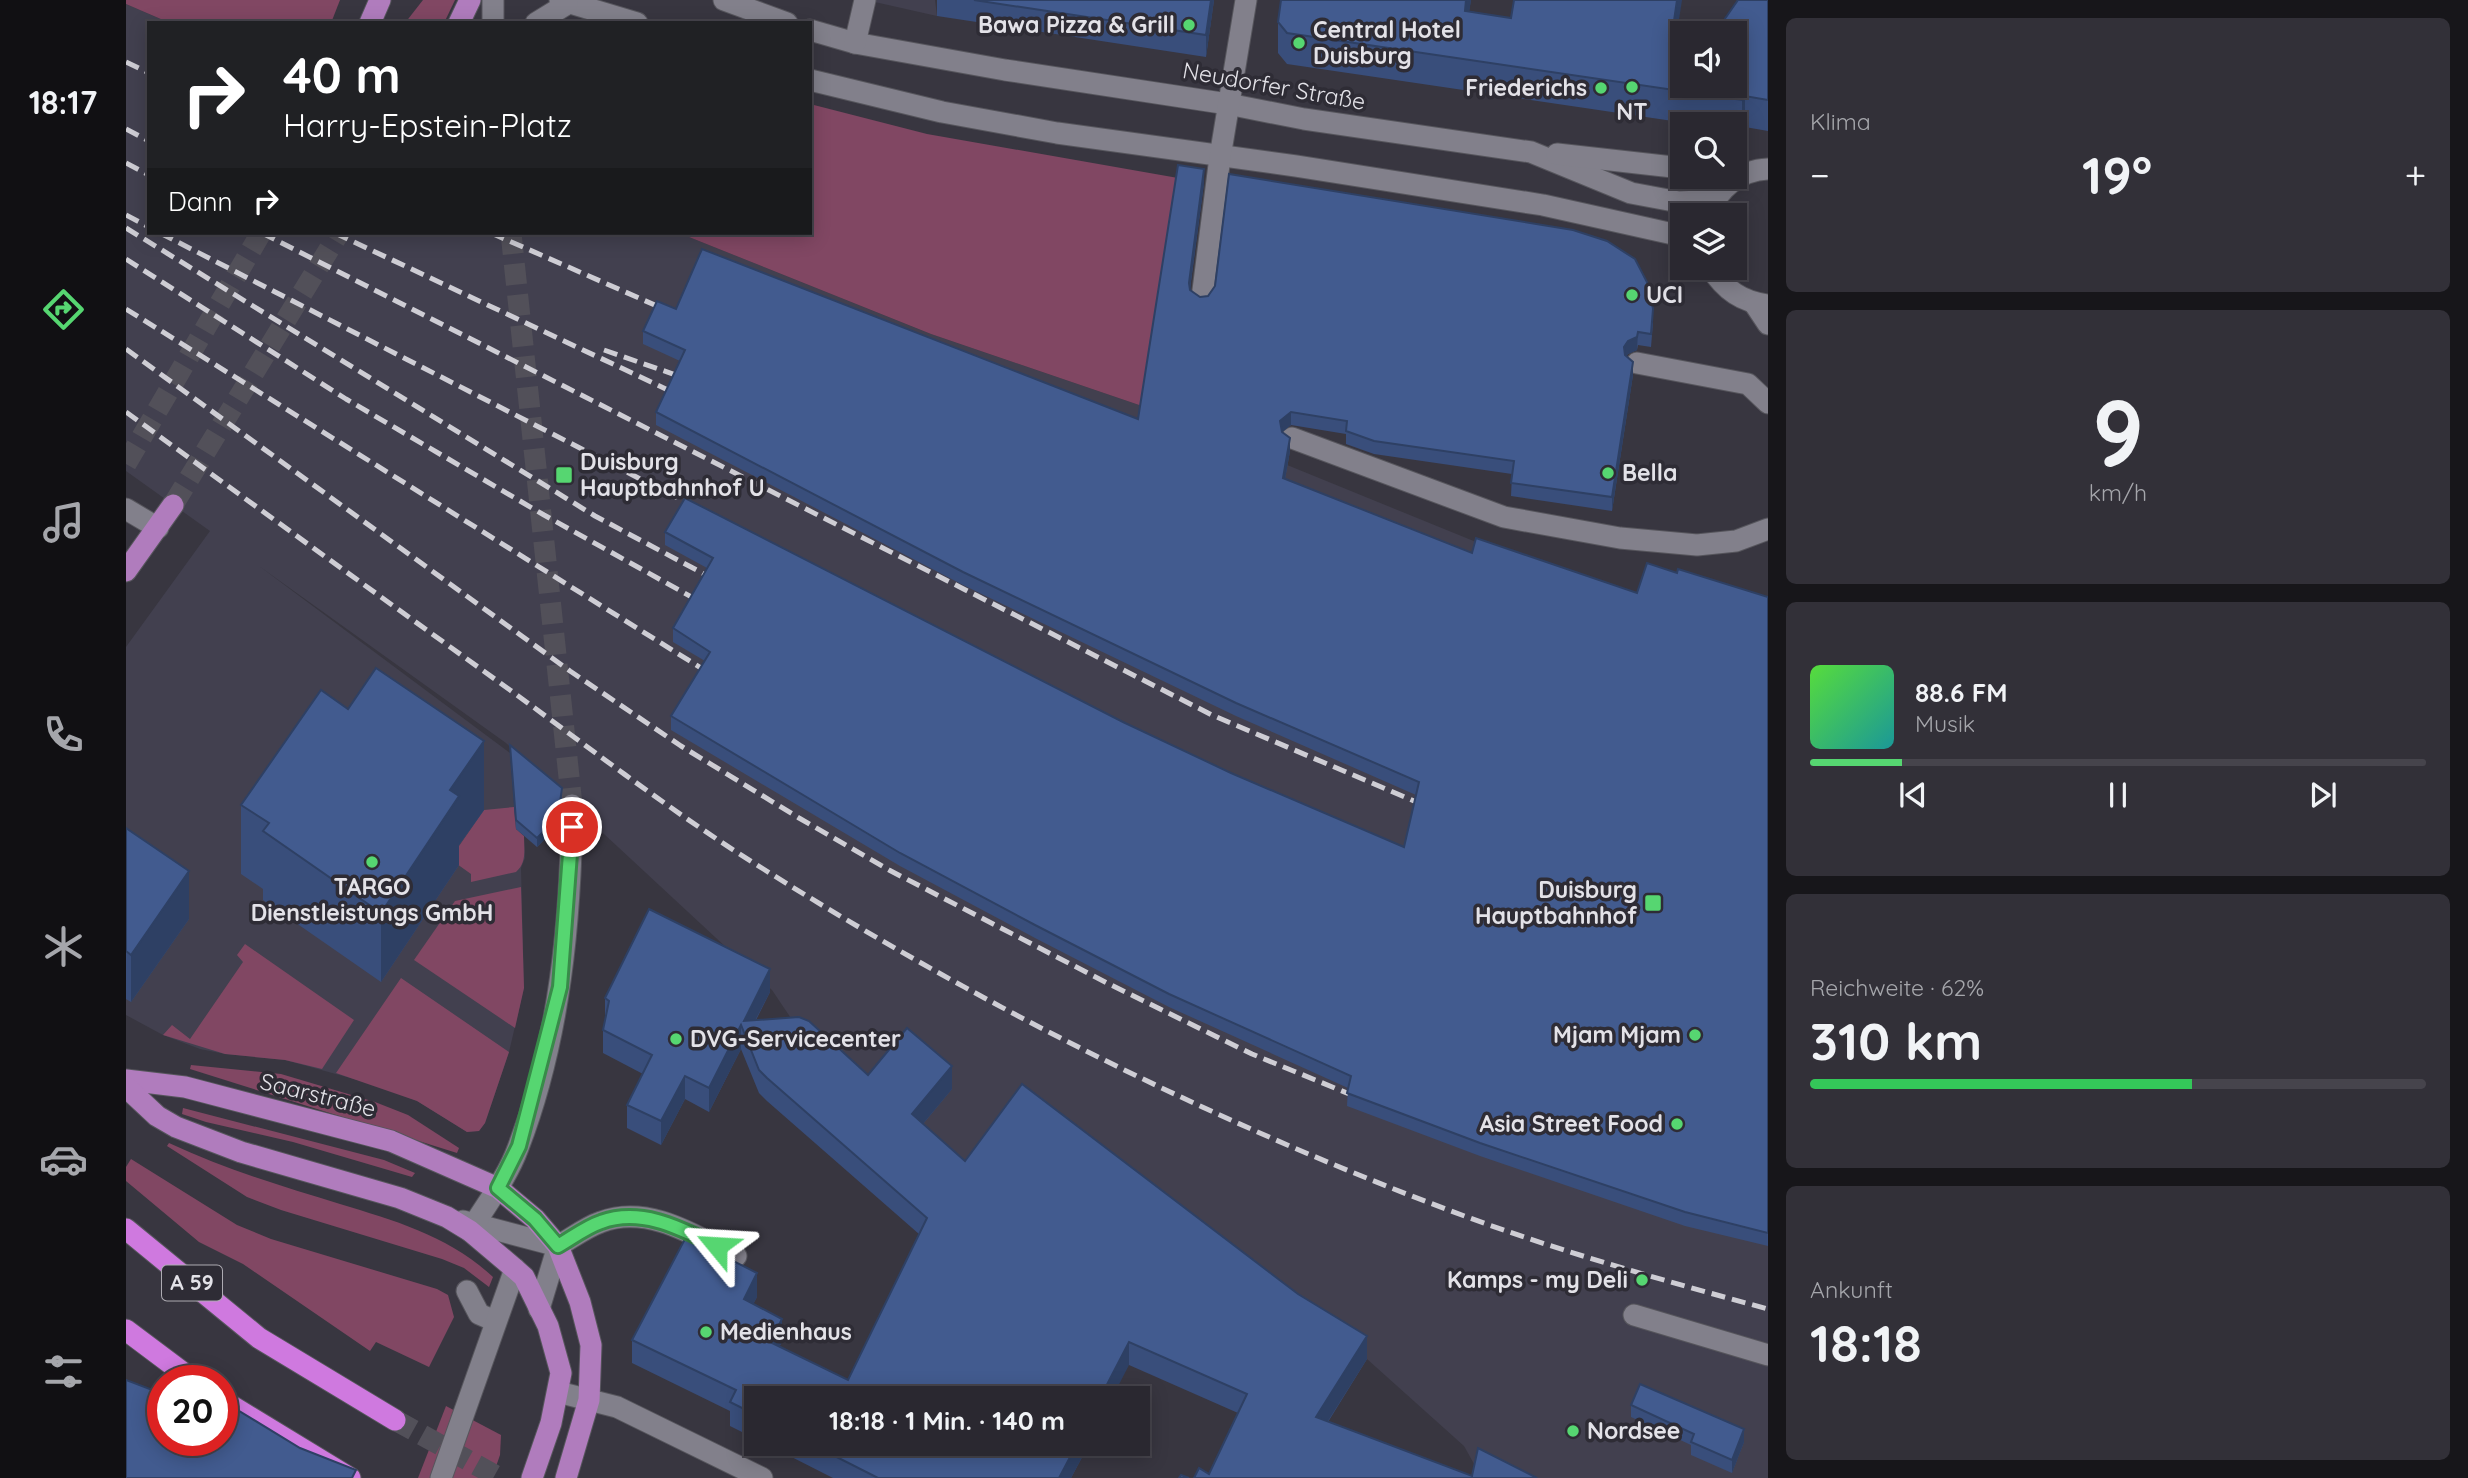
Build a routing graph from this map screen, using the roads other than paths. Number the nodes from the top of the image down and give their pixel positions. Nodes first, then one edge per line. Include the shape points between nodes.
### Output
1 (380, 0) edge
2 (470, 0) edge
3 (494, 0) edge
4 (724, 0) edge
5 (865, 0) edge
6 (1246, 0) edge
7 (563, 2) edge
8 (371, 21) edge
9 (460, 21) edge
10 (493, 21) edge
11 (539, 21) edge
12 (630, 21) edge
13 (782, 21) edge
14 (812, 31) edge
15 (855, 43) junction
16 (812, 80) edge
17 (1228, 104) junction
18 (1531, 152) junction
19 (1220, 157) junction
20 (1670, 167) edge
21 (1768, 169) edge
22 (1747, 172) edge
23 (1722, 191) joint
24 (1715, 203) edge
25 (1670, 233) edge
26 (1718, 280) edge
27 (1202, 298) edge
28 (1761, 304) edge
29 (1768, 324) edge
30 (1637, 363) dead end
31 (1768, 404) edge
32 (1292, 438) edge
33 (173, 505) tunnel mouth
34 (126, 509) edge
35 (158, 528) junction
36 (1768, 529) edge
37 (126, 571) edge
38 (572, 805) tunnel mouth
39 (126, 1080) edge
40 (126, 1087) edge
41 (494, 1186) junction
42 (472, 1227) junction
43 (126, 1229) edge
44 (558, 1246) junction
45 (736, 1256) dead end
46 (516, 1269) junction
47 (467, 1291) dead end
48 (539, 1309) junction
49 (1634, 1315) dead end
50 (126, 1330) edge
51 (492, 1330) junction
52 (1768, 1355) edge
53 (173, 1365) edge
54 (558, 1392) junction
55 (589, 1400) junction
56 (238, 1410) edge
57 (395, 1420) tunnel mouth
58 (350, 1478) edge
59 (441, 1478) edge
60 (532, 1478) edge
61 (566, 1478) edge
62 (762, 1478) edge

1 - 8 main road
2 - 9 main road
3 - 10 street
4 - 13 street
5 - 15 street
6 - 17 street
7 - 11 street
7 - 12 street
14 - 15 street, Neudorfer Straße
15 - 17 street, Neudorfer Straße
16 - 19 street via 942,112
17 - 18 street, Neudorfer Straße via 1312,121
17 - 19 street
18 - 20 street
18 - 23 street, Neudorfer Straße via 1631,193 1679,202 1700,201
19 - 25 street via 1543,205
19 - 27 street
21 - 22 street
23 - 24 street
26 - 28 street via 1735,295
28 - 29 street
30 - 31 street via 1748,384
32 - 36 street via 1504,517 1620,538 1697,545 1736,541
33 - 35 main road
34 - 35 street
35 - 37 main road
38 - 41 street via 560,987 519,1146
39 - 41 main road, Saarstraße via 185,1087 391,1141
40 - 42 main road via 176,1127 241,1152 400,1198
41 - 42 street
41 - 44 main road, Saarstraße via 535,1219
42 - 44 street
42 - 46 main road
43 - 57 highway, A 59 via 258,1338
44 - 45 street via 600,1222 639,1217 672,1224
44 - 48 street
44 - 55 main road via 589,1332
46 - 48 main road
46 - 51 street
47 - 51 street
48 - 54 main road via 554,1341 561,1373
49 - 52 street
50 - 53 highway
51 - 59 street
54 - 55 street
54 - 60 main road
55 - 61 main road
55 - 62 street via 617,1407
56 - 58 highway

